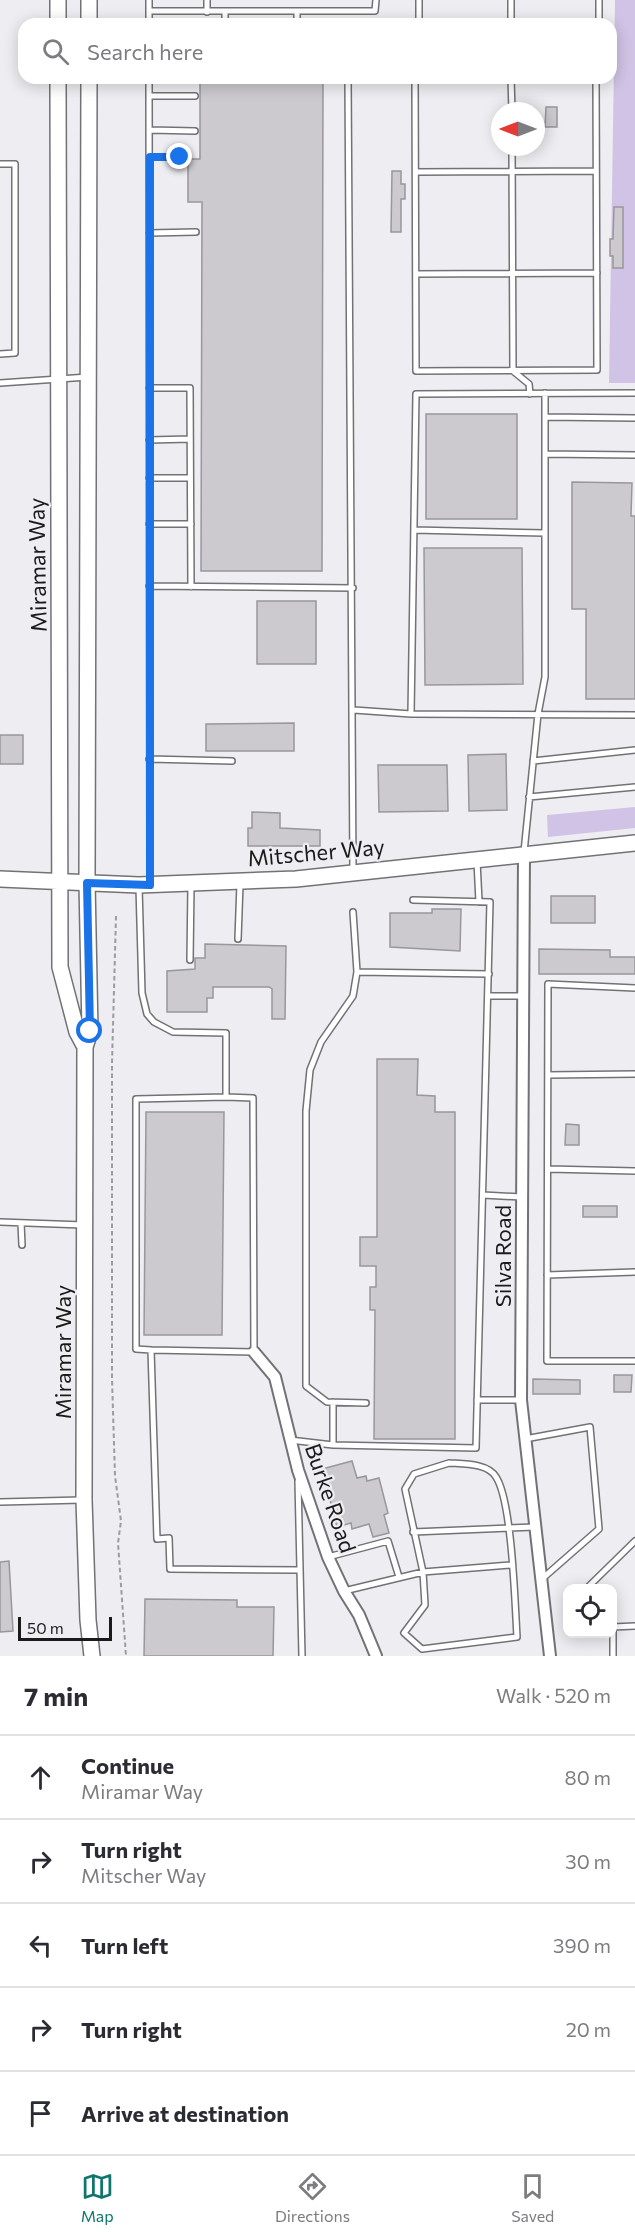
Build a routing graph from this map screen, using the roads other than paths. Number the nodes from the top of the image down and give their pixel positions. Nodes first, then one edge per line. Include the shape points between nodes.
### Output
1 (58, 0) edge
2 (89, 0) edge
3 (149, 0) edge
4 (207, 0) edge
5 (376, 0) edge
6 (419, 0) edge
7 (511, 0) edge
8 (599, 0) edge
9 (149, 11) junction
10 (297, 11) junction
11 (207, 12) junction
12 (225, 12) junction
13 (58, 18) edge
14 (89, 18) edge
15 (149, 18) edge
16 (225, 18) edge
17 (297, 18) edge
18 (419, 18) edge
19 (511, 18) edge
20 (599, 18) edge
21 (58, 84) edge
22 (89, 84) edge
23 (149, 84) edge
24 (348, 84) edge
25 (415, 84) edge
26 (512, 84) edge
27 (596, 84) edge
28 (149, 96) junction
29 (195, 96) dead end
30 (512, 102) edge
31 (150, 130) junction
32 (195, 131) dead end
33 (512, 156) edge
34 (150, 157) junction
35 (180, 157) dead end
36 (0, 164) edge
37 (512, 171) junction
38 (597, 171) junction
39 (416, 172) junction
40 (196, 232) dead end
41 (149, 233) junction
42 (512, 273) junction
43 (597, 273) junction
44 (416, 274) junction
45 (0, 354) edge
46 (513, 370) junction
47 (89, 376) junction
48 (58, 377) junction
49 (0, 383) edge
50 (149, 388) junction
51 (545, 393) junction
52 (635, 393) edge
53 (530, 394) junction
54 (545, 417) junction
55 (635, 418) edge
56 (149, 440) junction
57 (190, 440) junction
58 (545, 454) junction
59 (635, 455) edge
60 (149, 478) junction
61 (190, 478) junction
62 (149, 524) junction
63 (190, 524) junction
64 (414, 530) junction
65 (545, 533) junction
66 (149, 586) junction
67 (191, 587) junction
68 (353, 588) junction
69 (354, 710) junction
70 (411, 714) junction
71 (537, 714) junction
72 (635, 715) edge
73 (635, 750) edge
74 (149, 759) junction
75 (232, 760) dead end
76 (533, 761) junction
77 (635, 788) edge
78 (529, 798) junction
79 (635, 843) edge
80 (524, 854) junction
81 (476, 859) junction
82 (353, 872) junction
83 (0, 879) edge
84 (60, 881) junction
85 (240, 882) junction
86 (87, 883) junction
87 (191, 884) junction
88 (145, 885) junction
89 (413, 900) dead end
90 (478, 902) junction
91 (353, 912) dead end
92 (238, 939) dead end
93 (190, 960) dead end
94 (357, 972) junction
95 (489, 974) junction
96 (635, 988) edge
97 (488, 996) junction
98 (522, 996) junction
99 (85, 1047) junction
100 (635, 1074) edge
101 (548, 1075) junction
102 (226, 1097) junction
103 (548, 1169) junction
104 (635, 1171) edge
105 (483, 1196) junction
106 (521, 1197) junction
107 (0, 1222) edge
108 (21, 1222) junction
109 (85, 1225) junction
110 (22, 1245) dead end
111 (635, 1272) edge
112 (547, 1275) junction
113 (151, 1350) junction
114 (254, 1352) junction
115 (635, 1361) edge
116 (477, 1400) junction
117 (521, 1400) junction
118 (333, 1402) junction
119 (366, 1403) dead end
120 (525, 1439) junction
121 (290, 1440) junction
122 (333, 1445) junction
123 (298, 1470) junction
124 (84, 1500) junction
125 (0, 1502) edge
126 (535, 1527) junction
127 (508, 1528) junction
128 (413, 1532) junction
129 (635, 1541) edge
130 (328, 1557) junction
131 (511, 1565) junction
132 (300, 1570) junction
133 (423, 1572) junction
134 (399, 1577) junction
135 (541, 1579) junction
136 (591, 1584) edge
137 (344, 1591) junction
138 (635, 1626) edge
139 (617, 1627) edge
140 (613, 1638) edge
141 (92, 1656) edge
142 (302, 1656) edge
143 (376, 1656) edge
144 (550, 1656) edge
145 (613, 1656) edge

1 - 13 main road
2 - 14 main road
3 - 9 lane
4 - 11 lane
5 - 10 lane via 375,11
6 - 18 lane
7 - 19 lane
8 - 20 lane
9 - 11 lane
9 - 15 lane
10 - 12 lane
10 - 17 lane
11 - 12 lane
12 - 16 lane
21 - 48 main road, Miramar Way
22 - 47 main road, Miramar Way
23 - 28 lane
24 - 68 lane
25 - 39 lane
26 - 30 lane
27 - 38 lane
28 - 29 lane
28 - 31 lane
31 - 32 lane
31 - 34 lane
33 - 37 lane
34 - 35 lane
34 - 41 lane
36 - 45 lane via 15,164 15,353
37 - 38 lane
37 - 39 lane
37 - 42 lane
38 - 43 lane
39 - 44 lane
40 - 41 lane
41 - 50 lane
42 - 43 lane
42 - 44 lane
42 - 46 lane
43 - 46 lane via 597,370
44 - 46 lane via 416,371
46 - 53 lane via 529,384
47 - 48 lane
47 - 86 main road, Miramar Way
48 - 49 lane
48 - 84 main road, Miramar Way
50 - 56 lane
50 - 57 lane via 190,388
51 - 52 lane
51 - 53 lane
51 - 54 lane
53 - 64 lane via 416,394
54 - 55 lane
54 - 58 lane
56 - 57 lane
56 - 60 lane
57 - 61 lane
58 - 59 lane
58 - 65 lane
60 - 61 lane
60 - 62 lane
61 - 63 lane
62 - 63 lane
62 - 66 lane
63 - 67 lane
64 - 65 lane
64 - 70 lane
65 - 71 lane via 545,677
66 - 67 lane
66 - 74 lane
67 - 68 lane
68 - 69 lane
69 - 70 lane
69 - 82 lane
70 - 71 lane
71 - 72 lane
71 - 76 lane
73 - 76 lane
74 - 75 lane
74 - 88 lane
76 - 78 lane
77 - 78 lane
78 - 80 lane
79 - 80 main road, Mitscher Way
80 - 81 main road, Mitscher Way
80 - 98 street, Silva Road
81 - 82 main road, Mitscher Way
81 - 90 lane
82 - 85 main road, Mitscher Way
83 - 84 main road, Mitscher Way
84 - 86 main road, Mitscher Way
84 - 99 main road, Miramar Way via 60,967 76,1032
85 - 87 main road, Mitscher Way
85 - 92 lane
86 - 88 main road, Mitscher Way
86 - 99 main road, Miramar Way via 90,1031
87 - 88 main road, Mitscher Way
87 - 93 lane
88 - 102 lane via 142,993 147,1014 173,1032 226,1033
89 - 90 lane
90 - 95 lane via 490,902
91 - 94 lane
94 - 95 lane
94 - 118 lane via 353,996 321,1042 310,1070 306,1111 306,1386 327,1402
95 - 97 lane
96 - 101 lane via 548,984
97 - 98 lane
97 - 105 lane
98 - 106 street, Silva Road
99 - 109 main road, Miramar Way
100 - 101 lane
101 - 103 lane
102 - 113 lane via 135,1099 136,1349
102 - 114 lane via 253,1098
103 - 104 lane
103 - 112 lane
105 - 106 lane
105 - 116 lane
106 - 117 street, Silva Road
107 - 108 lane
108 - 109 lane
108 - 110 lane
109 - 124 main road, Miramar Way
111 - 112 lane
112 - 115 lane via 547,1360
113 - 114 lane
113 - 132 lane via 157,1539 170,1538 170,1569
114 - 121 street, Burke Road via 274,1377
116 - 117 lane
116 - 122 lane via 476,1448
117 - 120 street, Silva Road
118 - 119 lane
118 - 122 lane
120 - 126 street, Silva Road
120 - 135 lane via 590,1427 599,1529
121 - 122 lane
121 - 123 street, Burke Road
123 - 130 street, Burke Road
123 - 132 lane
124 - 125 lane
124 - 141 main road, Miramar Way
126 - 127 lane
126 - 135 street, Silva Road
127 - 128 lane
127 - 128 lane via 497,1477 489,1470 449,1463 414,1474 405,1489
127 - 131 lane
128 - 133 lane
129 - 136 lane
130 - 134 lane via 388,1541
130 - 137 street, Burke Road
131 - 133 lane
131 - 133 lane via 517,1637 422,1649 404,1633 425,1605
132 - 142 lane
133 - 134 lane
134 - 137 lane
135 - 144 street, Silva Road
137 - 143 street, Burke Road
138 - 139 lane
140 - 145 lane

